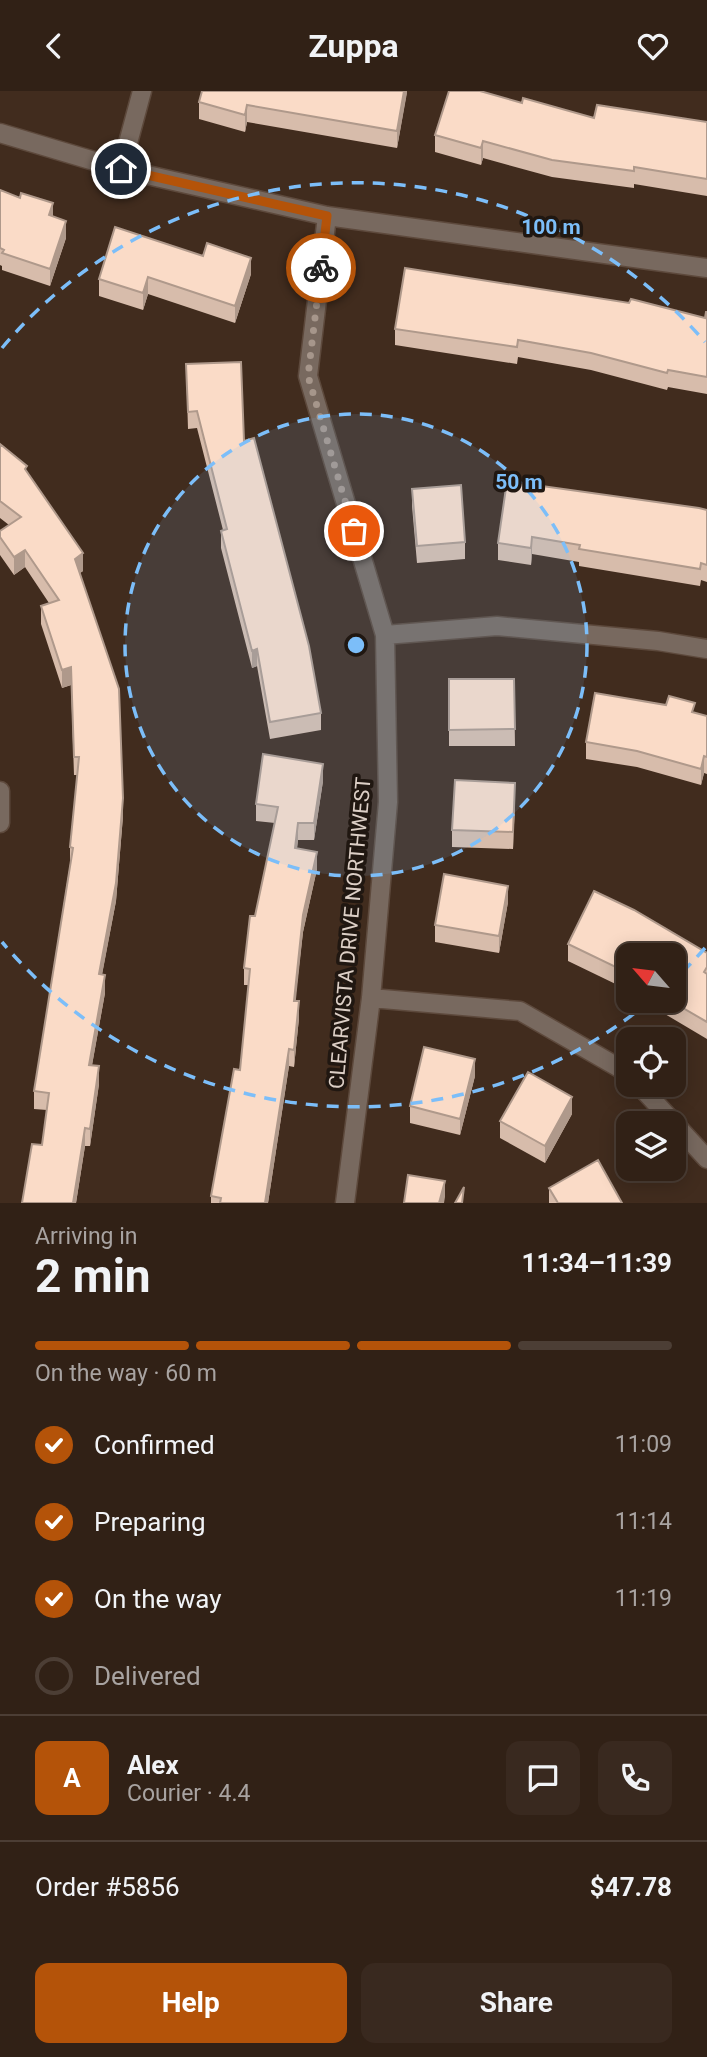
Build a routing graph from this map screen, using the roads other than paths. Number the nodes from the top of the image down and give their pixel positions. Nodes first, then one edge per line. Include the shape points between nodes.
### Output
1 (142, 91) edge
2 (0, 133) edge
3 (121, 169) junction
4 (327, 216) junction
5 (707, 268) edge
6 (385, 635) junction
7 (707, 649) edge
8 (0, 791) edge
9 (0, 823) edge
10 (372, 998) junction
11 (616, 1066) edge
12 (650, 1097) edge
13 (707, 1159) edge
14 (345, 1203) edge

1 - 3 street
2 - 3 street
3 - 4 street
4 - 5 street
4 - 6 street, CLEARVISTA DRIVE NORTHWEST via 308,376
6 - 7 street via 497,626
6 - 10 street, CLEARVISTA DRIVE NORTHWEST via 388,802
8 - 9 street
10 - 11 street via 520,1011
10 - 14 street, CLEARVISTA DRIVE NORTHWEST
12 - 13 street

